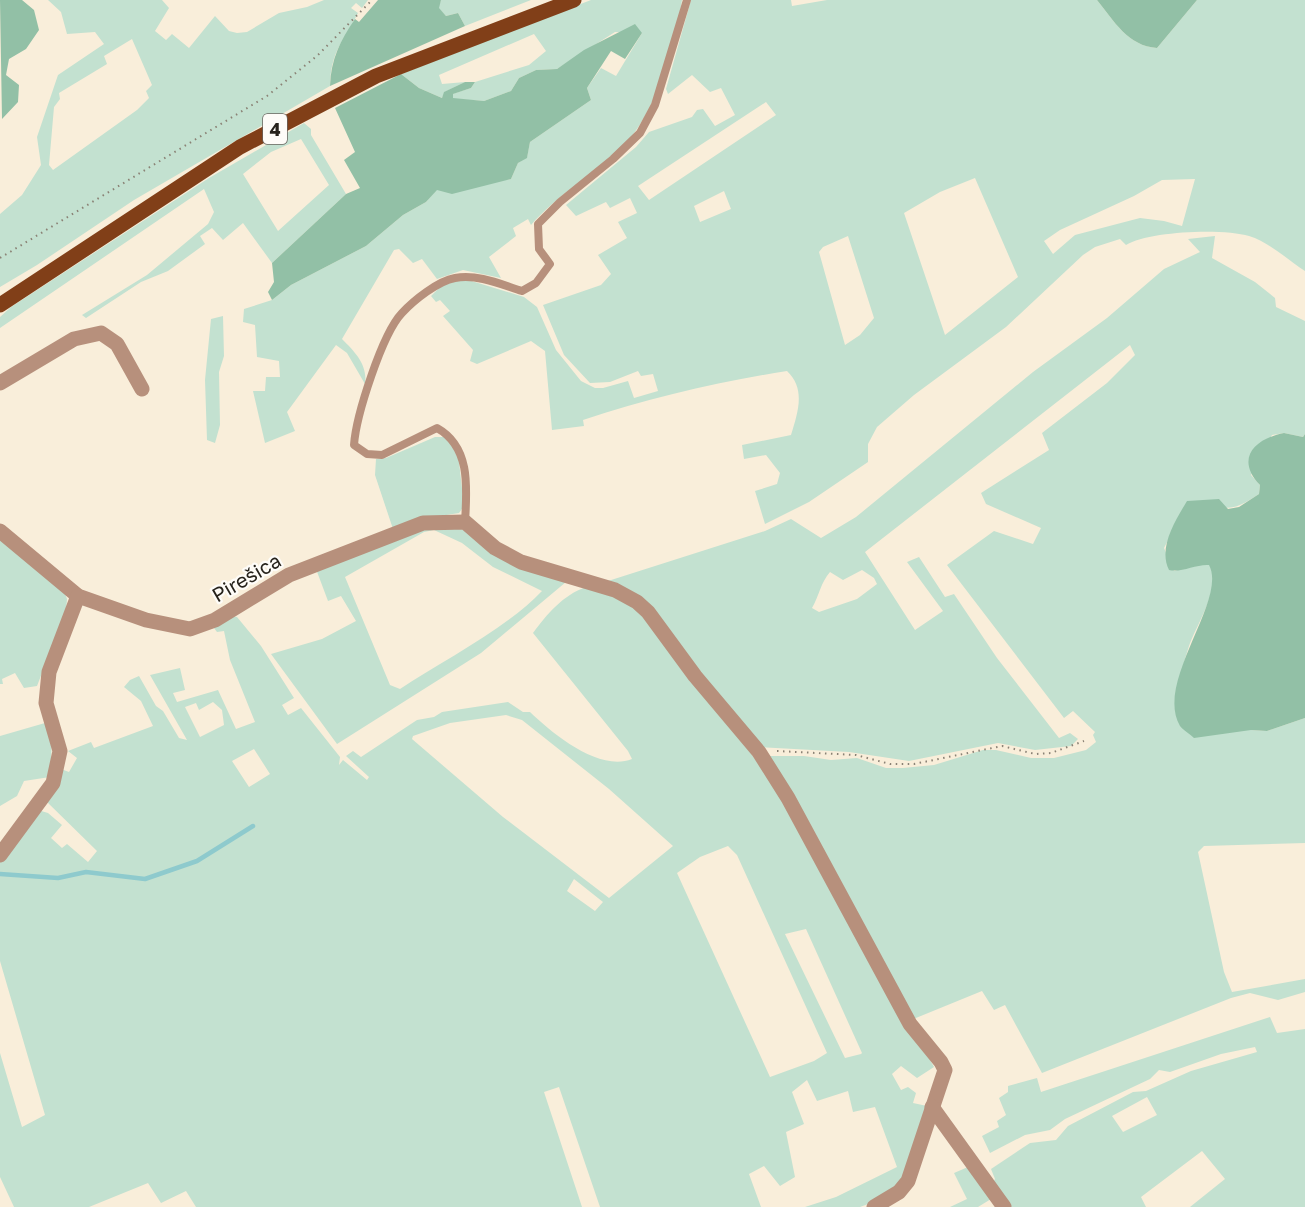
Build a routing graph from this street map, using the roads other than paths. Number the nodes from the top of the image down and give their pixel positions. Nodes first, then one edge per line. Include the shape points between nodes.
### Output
1 (574, 0) edge
2 (687, 0) edge
3 (0, 305) edge
4 (0, 383) edge
5 (142, 389) dead end
6 (465, 522) junction
7 (0, 531) edge
8 (78, 596) junction
9 (0, 855) edge
10 (933, 1107) junction
11 (874, 1207) edge
12 (1004, 1207) edge

1 - 3 main road, 4 via 376,76 250,142
2 - 6 lane via 655,105 640,133 538,224 539,249 550,264 536,283 522,291 477,277 453,278 401,314 385,342 365,396 354,445 367,454 382,455 437,428 447,434 461,450 467,490
4 - 5 street via 74,339 101,333 117,345
6 - 8 street, Pirešica via 423,523 351,550 289,575 215,620 189,629 123,613
6 - 10 street via 495,548 521,562 615,590 648,612 759,752 910,1024 941,1062 945,1070
7 - 8 street, Pirešica
8 - 9 street via 49,672 46,703 60,751 53,783
10 - 11 street via 908,1181 899,1192
10 - 12 street

